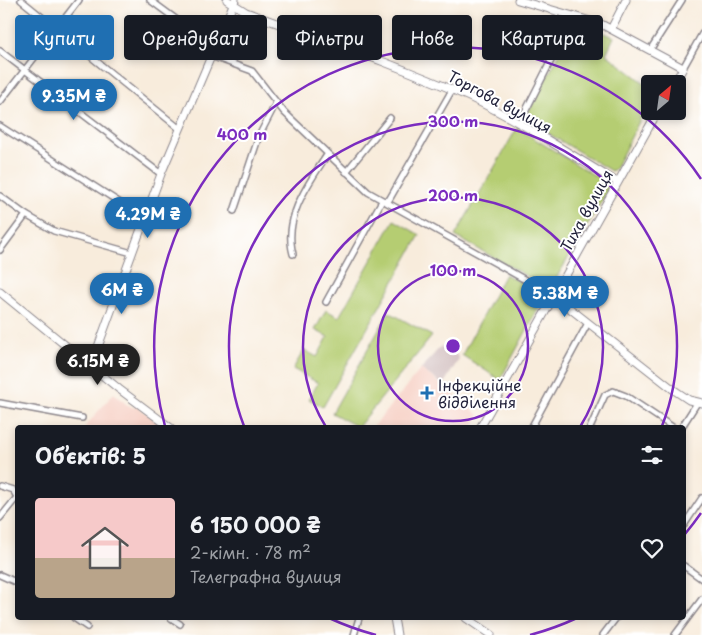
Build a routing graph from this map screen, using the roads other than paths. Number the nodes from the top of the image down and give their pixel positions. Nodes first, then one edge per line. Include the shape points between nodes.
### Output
1 (21, 0) edge
2 (79, 0) edge
3 (150, 0) edge
4 (518, 0) edge
5 (626, 0) edge
6 (682, 0) edge
7 (232, 2) edge
8 (39, 15) edge
9 (67, 15) edge
10 (170, 15) edge
11 (227, 15) edge
12 (574, 15) edge
13 (603, 26) edge
14 (611, 29) junction
15 (702, 34) edge
16 (650, 50) junction
17 (0, 51) edge
18 (32, 60) edge
19 (94, 60) edge
20 (209, 60) edge
21 (223, 60) edge
22 (552, 60) edge
23 (683, 68) junction
24 (24, 71) junction
25 (679, 75) edge
26 (452, 90) junction
27 (0, 102) edge
28 (276, 103) junction
29 (390, 118) dead end
30 (653, 120) edge
31 (520, 124) junction
32 (0, 126) edge
33 (180, 129) junction
34 (327, 155) junction
35 (346, 172) junction
36 (161, 174) junction
37 (617, 182) junction
38 (0, 196) edge
39 (382, 201) junction
40 (234, 211) dead end
41 (26, 215) junction
42 (144, 218) junction
43 (0, 250) edge
44 (132, 253) junction
45 (293, 254) dead end
46 (0, 292) edge
47 (554, 296) junction
48 (326, 302) dead end
49 (588, 323) junction
50 (91, 366) junction
51 (0, 403) edge
52 (700, 403) edge
53 (82, 418) dead end
54 (167, 425) edge
55 (482, 425) edge
56 (533, 425) edge
57 (591, 425) edge
58 (670, 425) edge
59 (683, 425) edge
60 (0, 486) edge
61 (15, 493) edge
62 (702, 498) edge
63 (15, 504) edge
64 (0, 518) edge
65 (686, 522) edge
66 (686, 567) edge
67 (0, 574) edge
68 (702, 579) edge
69 (15, 582) edge
70 (702, 599) edge
71 (77, 620) edge
72 (174, 620) edge
73 (358, 620) edge
74 (394, 620) edge
75 (469, 620) edge
76 (614, 620) edge
77 (180, 624) dead end
78 (87, 627) dead end
79 (354, 635) edge
80 (397, 635) edge
81 (491, 635) edge
82 (603, 635) edge
83 (675, 635) edge

1 - 8 street
2 - 9 street
3 - 10 street
4 - 12 main road
5 - 14 main road
6 - 16 street
7 - 11 main road
7 - 26 main road, Торгова вулиця
13 - 14 main road
14 - 16 main road
15 - 23 street
16 - 23 main road
17 - 24 street
18 - 24 street
19 - 33 street
20 - 33 main road
21 - 28 street via 250,69
22 - 31 street
23 - 25 main road
24 - 27 street
24 - 36 street
26 - 31 main road, Торгова вулиця
26 - 39 street via 389,200
28 - 34 street
28 - 40 street via 259,136
29 - 35 street
30 - 37 main road, Тиха вулиця
31 - 37 main road, Торгова вулиця
32 - 42 street
33 - 36 main road
34 - 35 street
34 - 45 street via 303,195 292,223
35 - 39 street
36 - 42 main road
37 - 47 main road, Тиха вулиця
38 - 41 street
39 - 47 street
39 - 48 street
41 - 43 street
41 - 44 street via 60,234
42 - 44 main road
44 - 50 main road
46 - 50 main road
47 - 49 main road
47 - 55 main road, Тиха вулиця
49 - 52 main road via 670,387
49 - 56 street
50 - 54 main road
51 - 53 street
52 - 59 street
57 - 58 street via 605,395 613,391
60 - 61 street
62 - 65 street
63 - 64 street
66 - 68 street
67 - 69 street
70 - 83 street
71 - 78 street
72 - 77 street
73 - 79 street
74 - 80 main road
75 - 81 main road
76 - 82 street

